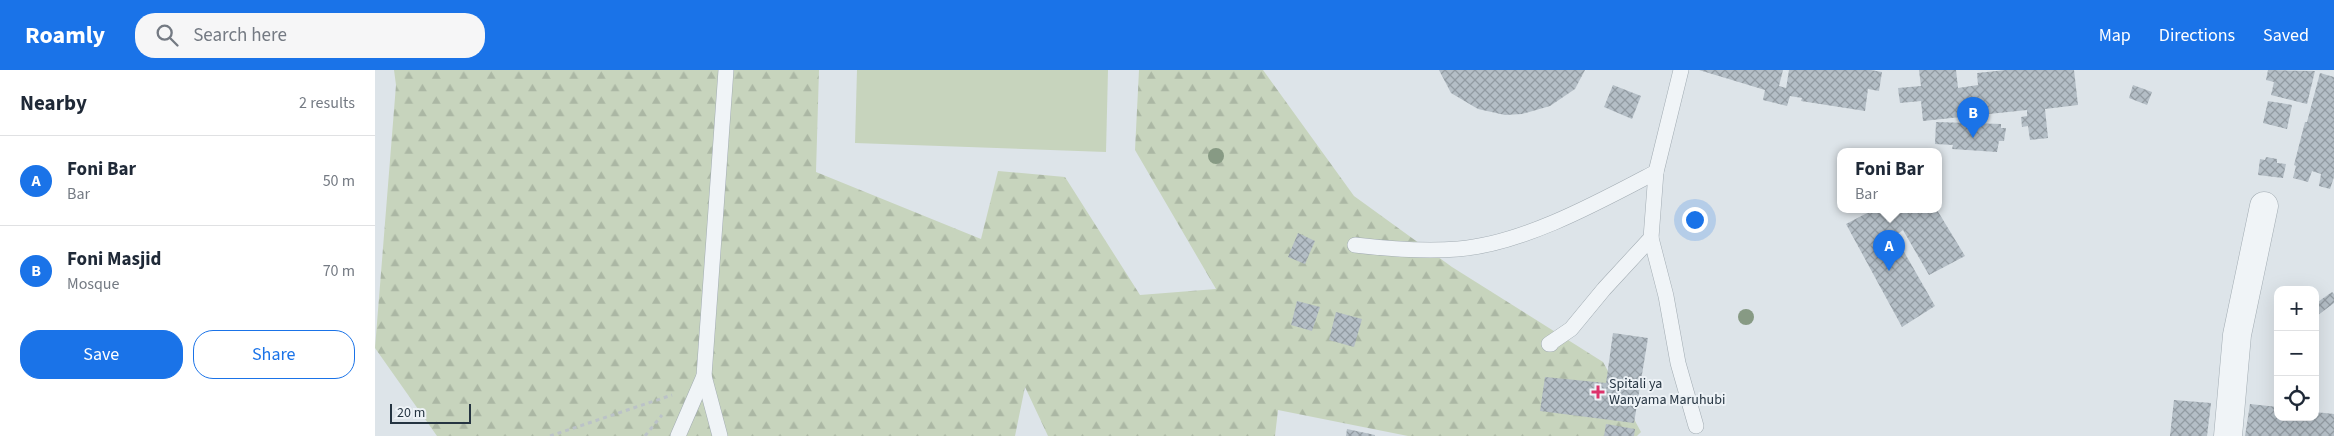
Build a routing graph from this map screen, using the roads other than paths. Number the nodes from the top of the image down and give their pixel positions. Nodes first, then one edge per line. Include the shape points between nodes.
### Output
1 (726, 70) edge
2 (1681, 70) edge
3 (1656, 172) junction
4 (2264, 206) dead end
5 (1651, 238) junction
6 (1355, 245) dead end
7 (1551, 344) dead end
8 (704, 376) junction
9 (1696, 426) dead end
10 (679, 436) edge
11 (720, 436) edge
12 (2228, 436) edge

1 - 8 lane
2 - 3 lane
3 - 5 lane
3 - 6 lane via 1583,210 1500,241 1459,249 1409,251
4 - 12 street via 2237,335
5 - 7 lane via 1571,329
5 - 9 lane via 1678,362
8 - 10 lane
8 - 11 lane

